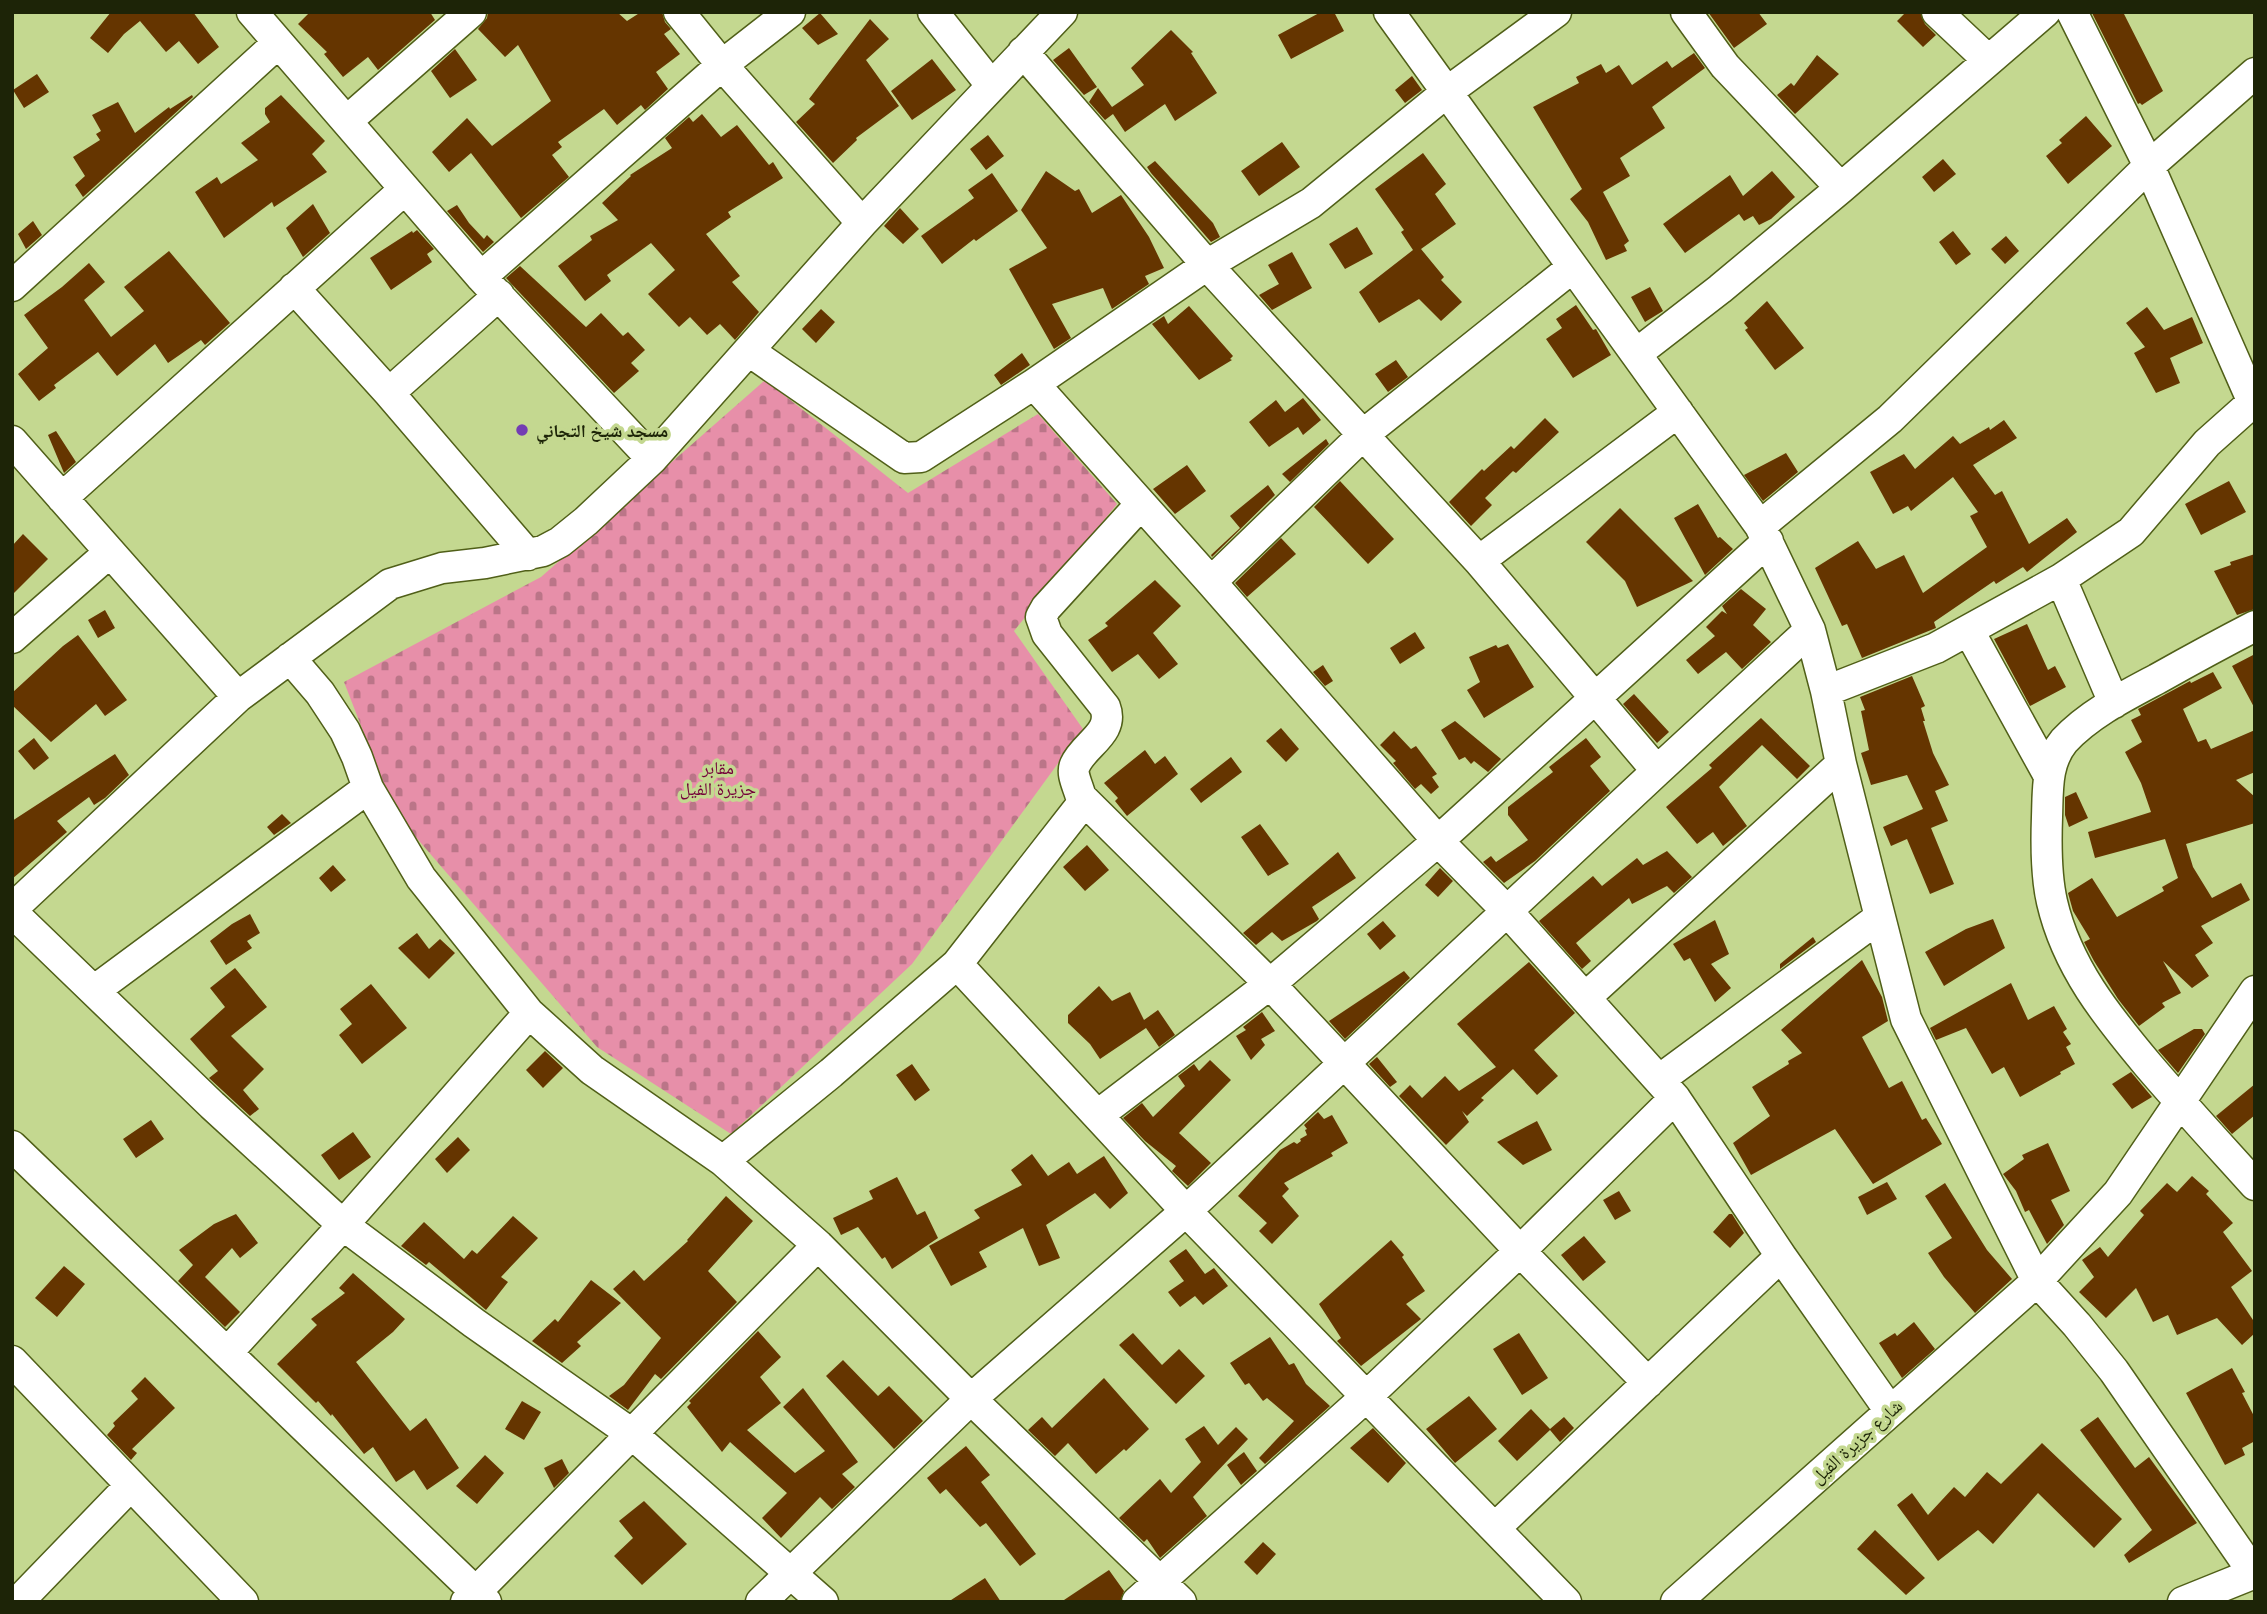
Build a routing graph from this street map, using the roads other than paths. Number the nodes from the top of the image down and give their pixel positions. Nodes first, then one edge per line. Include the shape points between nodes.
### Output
1 (252, 12) edge
2 (471, 12) edge
3 (680, 12) edge
4 (790, 12) edge
5 (933, 12) edge
6 (1062, 12) edge
7 (1389, 12) edge
8 (1556, 12) edge
9 (1686, 12) edge
10 (1937, 12) edge
11 (2045, 12) edge
12 (2072, 12) edge
13 (278, 43) junction
14 (1023, 52) junction
15 (1988, 60) junction
16 (722, 65) junction
17 (2255, 73) edge
18 (991, 85) junction
19 (1447, 92) junction
20 (348, 120) junction
21 (2148, 166) junction
22 (1841, 188) junction
23 (405, 189) junction
24 (862, 223) junction
25 (1207, 265) junction
26 (1573, 267) junction
27 (12, 286) edge
28 (490, 286) junction
29 (294, 288) junction
30 (749, 351) junction
31 (1636, 354) junction
32 (1034, 384) junction
33 (389, 393) junction
34 (2254, 404) edge
35 (1678, 412) junction
36 (1364, 434) junction
37 (12, 441) edge
38 (652, 459) junction
39 (62, 498) junction
40 (1141, 504) junction
41 (1764, 533) junction
42 (110, 552) junction
43 (528, 555) junction
44 (1479, 561) junction
45 (2062, 579) junction
46 (1211, 582) junction
47 (2255, 626) edge
48 (1810, 630) junction
49 (1969, 631) junction
50 (12, 638) edge
51 (290, 658) junction
52 (1826, 691) junction
53 (238, 697) junction
54 (1595, 698) junction
55 (2114, 702) junction
56 (1841, 764) junction
57 (1657, 771) junction
58 (2049, 776) junction
59 (368, 788) junction
60 (1082, 799) junction
61 (1438, 841) junction
62 (12, 910) edge
63 (1507, 911) junction
64 (1880, 917) junction
65 (957, 964) junction
66 (1270, 984) junction
67 (95, 990) junction
68 (2255, 991) edge
69 (1585, 998) junction
70 (529, 1013) junction
71 (1344, 1064) junction
72 (1667, 1089) junction
73 (2180, 1104) junction
74 (1098, 1115) junction
75 (12, 1146) edge
76 (723, 1161) junction
77 (2255, 1185) edge
78 (1186, 1211) junction
79 (343, 1225) junction
80 (818, 1245) junction
81 (1520, 1251) junction
82 (1781, 1256) junction
83 (2037, 1282) junction
84 (227, 1353) junction
85 (12, 1361) edge
86 (1648, 1383) junction
87 (1367, 1396) junction
88 (971, 1399) junction
89 (1890, 1411) junction
90 (632, 1434) junction
91 (131, 1485) junction
92 (1495, 1528) junction
93 (791, 1572) junction
94 (2255, 1574) edge
95 (1160, 1580) junction
96 (476, 1598) edge
97 (18, 1602) edge
98 (243, 1602) edge
99 (761, 1602) edge
100 (823, 1602) edge
101 (1137, 1602) edge
102 (1181, 1602) edge
103 (1566, 1602) edge
104 (1676, 1602) edge
105 (2183, 1602) edge

1 - 13 street
2 - 20 street
3 - 16 street
4 - 16 street
5 - 18 street
6 - 14 street
7 - 19 street
8 - 19 street
9 - 22 street via 1725,66
10 - 15 street
11 - 15 street
12 - 21 street
13 - 20 street
13 - 27 street
14 - 18 street
14 - 25 street
15 - 22 street
16 - 24 street
16 - 28 street
17 - 21 street
18 - 24 street
19 - 25 street via 1311,203
19 - 26 street
20 - 23 street
21 - 34 street
21 - 41 street via 1890,419
22 - 31 street
23 - 28 street
23 - 29 street
24 - 30 street
25 - 32 street
25 - 36 street
26 - 31 street
26 - 36 street
28 - 33 street
28 - 38 street
29 - 33 street
29 - 39 street
30 - 32 street via 904,458 930,453
30 - 38 street
31 - 35 street
32 - 40 street
33 - 43 street
34 - 45 street via 2207,443 2131,532
35 - 41 street
35 - 44 street
36 - 44 street
36 - 46 street
37 - 39 street
38 - 43 street via 560,542
39 - 42 street
40 - 46 street
40 - 60 street via 1041,617 1047,634 1108,715 1106,726 1075,765
41 - 48 street
41 - 54 street
42 - 50 street
42 - 53 street
43 - 51 street via 442,568 390,584
44 - 54 street
45 - 49 street
45 - 55 street
46 - 61 street
47 - 55 street
48 - 52 street
48 - 57 street
49 - 52 street
49 - 58 street
51 - 53 street
51 - 59 street via 345,731
52 - 56 street
53 - 62 street
54 - 57 street
54 - 61 street
55 - 58 street via 2065,741 2053,758
56 - 64 street
56 - 69 street
57 - 63 street
58 - 73 street via 2052,901 2068,947 2088,989
59 - 67 street
59 - 70 street via 421,878
60 - 65 street
60 - 66 street
61 - 63 street
61 - 66 street
62 - 67 street
63 - 69 street
63 - 71 street
64 - 72 street
64 - 83 street via 1906,1019
65 - 74 street
65 - 76 street
66 - 71 street
66 - 74 street
67 - 79 street
68 - 73 street, شارع جزيرة الفيل
69 - 72 street
70 - 76 street via 592,1070
70 - 79 street
71 - 78 street
71 - 81 street
72 - 81 street
72 - 82 street
73 - 77 street
73 - 83 street, شارع جزيرة الفيل via 2118,1193
74 - 78 street
75 - 84 street
76 - 80 street
78 - 87 street
78 - 88 street
79 - 84 street
79 - 90 street
80 - 88 street
80 - 90 street
81 - 86 street
81 - 87 street
82 - 86 street
82 - 89 street
83 - 89 street, شارع جزيرة الفيل
83 - 94 street via 2114,1371
84 - 96 street
85 - 91 street
86 - 92 street
87 - 92 street
87 - 95 street
88 - 93 street
88 - 95 street
89 - 104 street, شارع جزيرة الفيل
90 - 93 street
90 - 96 street
91 - 97 street
91 - 98 street
92 - 103 street
93 - 99 street
93 - 100 street
94 - 105 street
95 - 101 street
95 - 102 street

